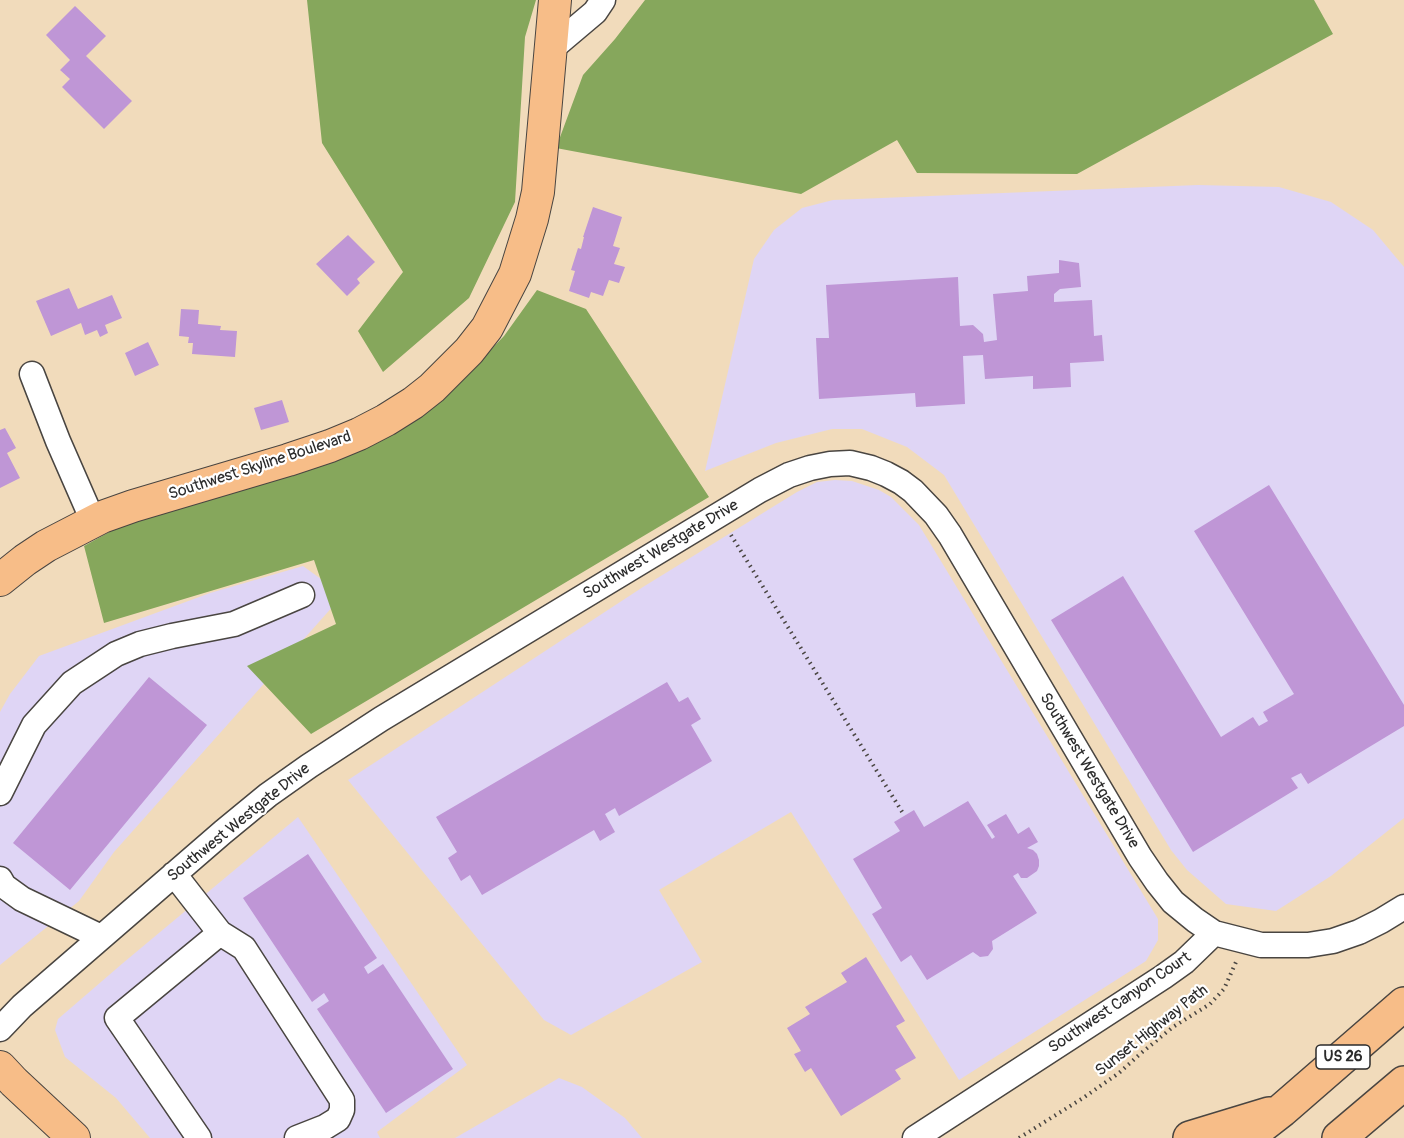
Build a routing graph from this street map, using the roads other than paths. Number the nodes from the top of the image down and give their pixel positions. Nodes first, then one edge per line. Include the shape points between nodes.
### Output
1 (555, 0) edge
2 (603, 0) edge
3 (550, 50) junction
4 (32, 374) dead end
5 (93, 521) junction
6 (0, 580) edge
7 (302, 595) dead end
8 (0, 793) edge
9 (174, 874) junction
10 (0, 879) edge
11 (1404, 907) edge
12 (220, 933) junction
13 (1214, 933) junction
14 (101, 937) junction
15 (1404, 1004) edge
16 (0, 1029) edge
17 (0, 1066) edge
18 (1404, 1083) edge
19 (1282, 1110) junction
20 (74, 1138) edge
21 (199, 1138) edge
22 (297, 1138) edge
23 (915, 1138) edge
24 (1190, 1138) edge
25 (1246, 1138) edge
26 (1339, 1138) edge

1 - 3 main road, Southwest Skyline Boulevard
2 - 3 street via 595,12
3 - 5 main road, Southwest Skyline Boulevard via 538,192 532,219 515,274 487,328 469,351 413,403 358,434
4 - 5 street
5 - 6 main road, Southwest Skyline Boulevard via 46,546
7 - 8 street via 234,624 140,644 116,654 72,683 34,725
9 - 12 street
9 - 13 street, Southwest Westgate Drive via 268,795 411,701 760,490 810,468 850,463 901,482 936,514 1156,882 1173,902
9 - 14 street, Southwest Westgate Drive
10 - 14 street via 22,899
11 - 13 street via 1359,932 1308,945 1261,945
12 - 21 street via 117,1018
12 - 22 street via 244,948 342,1100 338,1119
13 - 23 street, Southwest Canyon Court via 1163,978
14 - 16 street, Southwest Westgate Drive
15 - 19 highway, US 26
17 - 20 main road
18 - 26 highway
19 - 24 highway
19 - 25 highway, US 26

